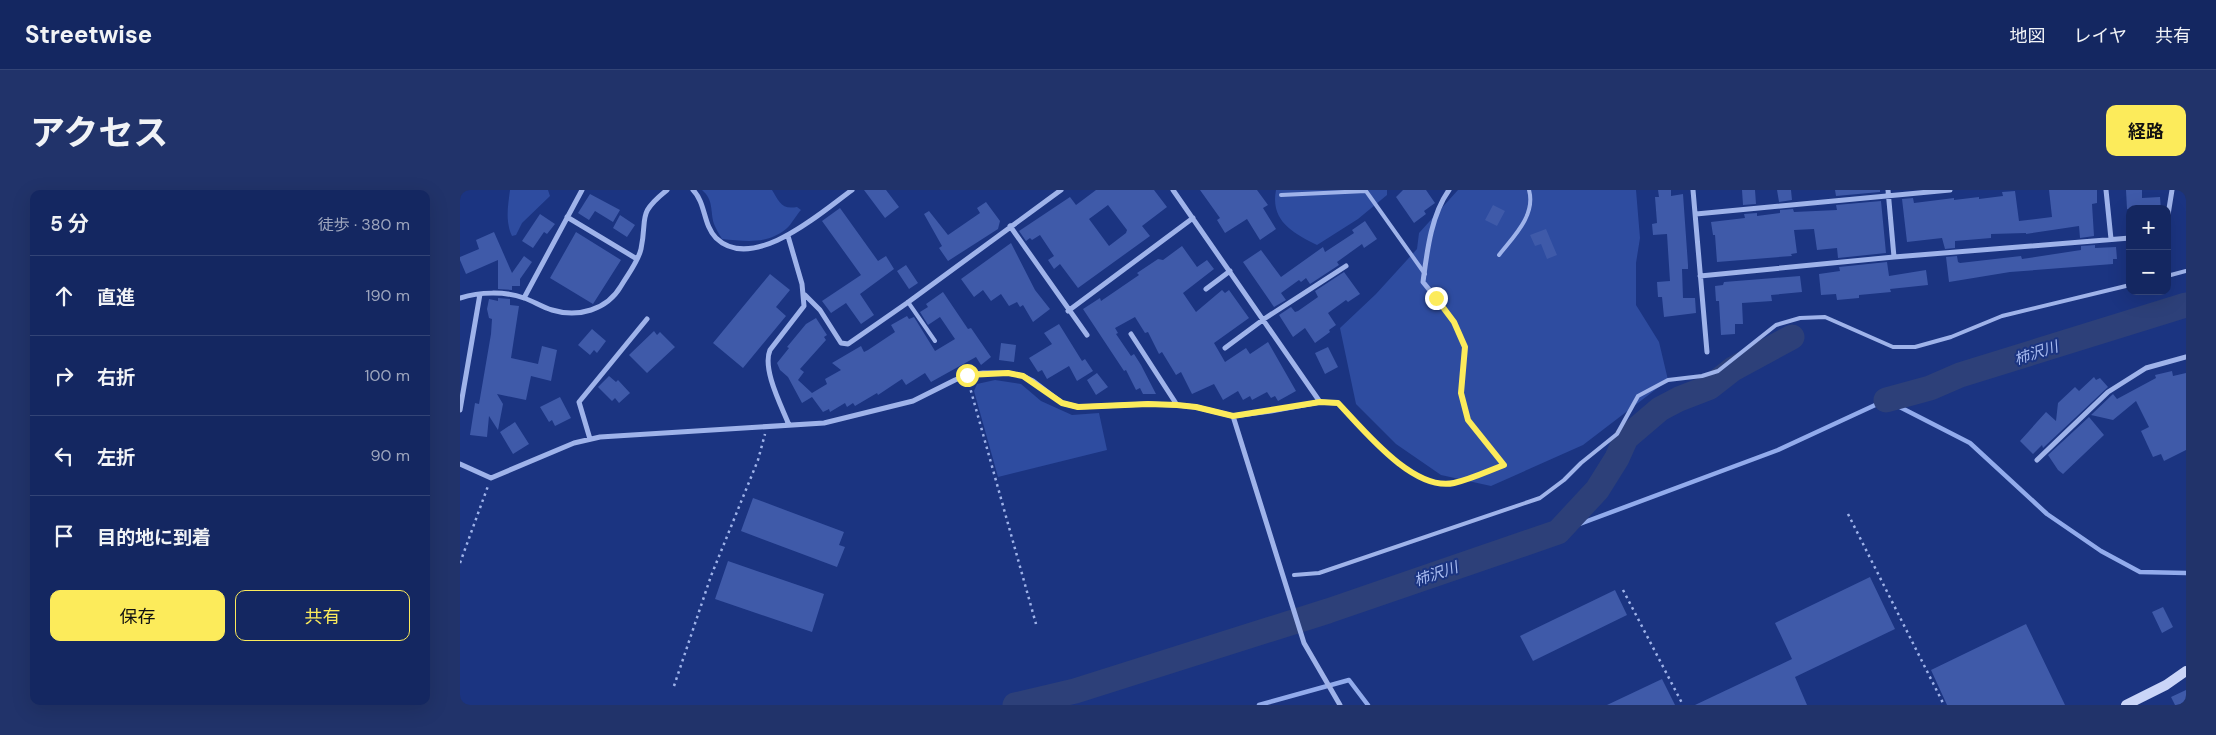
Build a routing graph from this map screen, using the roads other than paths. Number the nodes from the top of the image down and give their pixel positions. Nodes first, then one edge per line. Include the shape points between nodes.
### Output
1 (582, 190) edge
2 (666, 190) edge
3 (693, 190) edge
4 (852, 190) edge
5 (1061, 190) edge
6 (1173, 190) edge
7 (1449, 190) edge
8 (1529, 190) edge
9 (1693, 190) edge
10 (1950, 190) edge
11 (2106, 190) edge
12 (2172, 190) edge
13 (1888, 193) edge
14 (1281, 195) dead end
15 (2170, 205) edge
16 (1696, 214) junction
17 (567, 218) junction
18 (1193, 218) junction
19 (1010, 226) junction
20 (788, 236) junction
21 (2126, 238) edge
22 (2110, 239) junction
23 (1500, 255) dead end
24 (1894, 257) junction
25 (637, 259) junction
26 (1346, 266) dead end
27 (1230, 271) junction
28 (2186, 271) edge
29 (1424, 274) junction
30 (2171, 275) edge
31 (1700, 276) junction
32 (2126, 286) edge
33 (1206, 289) dead end
34 (480, 294) junction
35 (805, 296) junction
36 (460, 298) edge
37 (524, 298) junction
38 (1436, 298) road end
39 (908, 302) junction
40 (1068, 311) junction
41 (1264, 319) junction
42 (647, 320) dead end
43 (1131, 334) dead end
44 (1087, 335) dead end
45 (934, 341) dead end
46 (1225, 348) dead end
47 (1707, 352) dead end
48 (2186, 358) edge
49 (1320, 402) junction
50 (1338, 403) road end
51 (1177, 405) junction
52 (460, 410) edge
53 (1233, 416) junction
54 (788, 425) junction
55 (590, 439) junction
56 (2037, 460) dead end
57 (460, 464) edge
58 (1294, 575) dead end
59 (2186, 671) edge
60 (1340, 705) edge
61 (2126, 705) edge

1 - 17 street
2 - 25 street via 645,213
3 - 20 street via 699,197 709,227 725,244 740,248 760,247
4 - 20 street
5 - 19 street
6 - 18 street
7 - 29 street via 1438,212
8 - 23 lane via 1532,200 1530,211
9 - 16 street
10 - 13 street
11 - 22 street
12 - 15 street
13 - 16 street
13 - 24 street
14 - 29 lane via 1366,191
16 - 31 street
17 - 25 street
17 - 37 street
18 - 27 street
18 - 40 street
19 - 39 street
19 - 40 street
20 - 35 street via 794,248
21 - 22 street
22 - 24 street
24 - 31 street
25 - 37 street via 617,293 602,307 566,313
26 - 41 street
27 - 33 street
27 - 41 street
28 - 30 lane
29 - 38 street via 1424,282
31 - 47 street
32 - 58 lane via 2002,316 1951,337 1915,346 1893,347 1826,318 1800,318 1776,325 1718,371 1668,380 1638,396 1617,434 1540,498 1319,573
34 - 36 street
34 - 37 street
34 - 52 street
35 - 39 street via 820,310 844,344
35 - 54 street via 801,311 767,357
39 - 45 lane
40 - 44 street
41 - 46 street
41 - 49 street
42 - 55 street via 579,402
43 - 51 street
48 - 56 street via 2146,368 2108,392
49 - 50 street
49 - 53 street
51 - 53 street
51 - 54 street via 1078,407 1062,403 1023,376 1008,373 967,375 896,406 824,423
53 - 60 street via 1304,644
54 - 55 street
55 - 57 street via 491,478
59 - 61 main road

